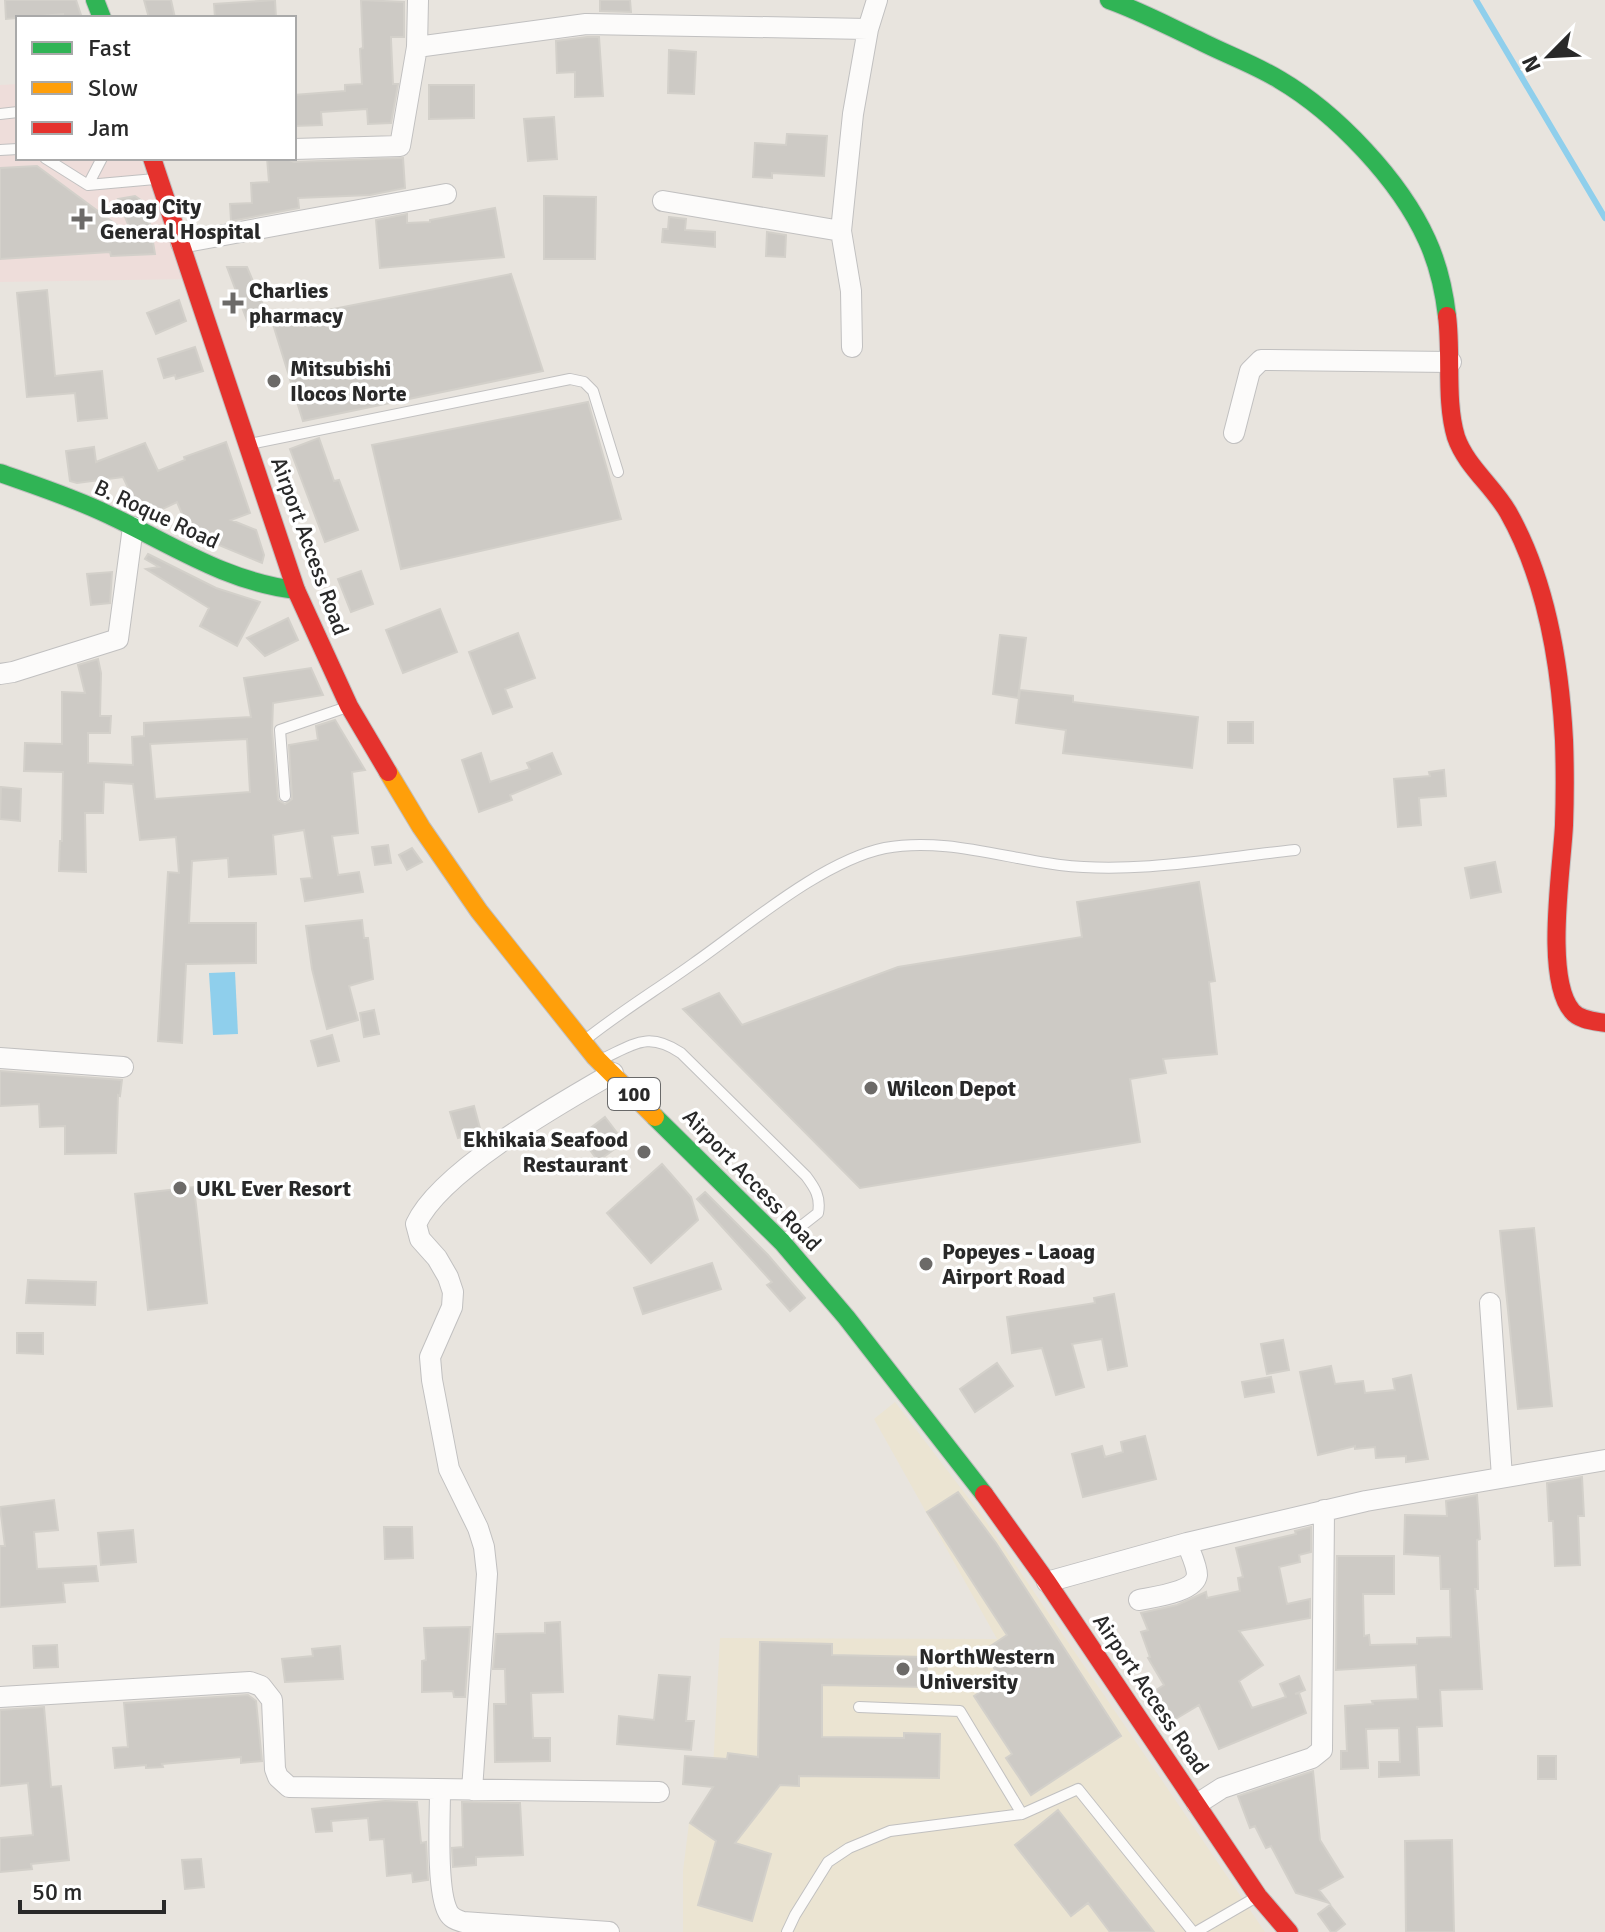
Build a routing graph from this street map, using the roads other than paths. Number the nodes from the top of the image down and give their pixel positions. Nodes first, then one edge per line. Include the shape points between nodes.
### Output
1 (418, 0) edge
2 (877, 0) edge
3 (1109, 0) edge
4 (868, 29) junction
5 (417, 47) junction
6 (296, 149) edge
7 (48, 160) edge
8 (101, 160) edge
9 (153, 160) edge
10 (159, 179) junction
11 (88, 185) junction
12 (446, 194) dead end
13 (663, 201) dead end
14 (841, 231) junction
15 (181, 243) junction
16 (852, 347) dead end
17 (1451, 362) junction
18 (1234, 433) dead end
19 (248, 444) junction
20 (618, 472) dead end
21 (0, 473) edge
22 (133, 527) junction
23 (296, 590) junction
24 (0, 674) edge
25 (349, 706) junction
26 (285, 796) dead end
27 (1295, 850) dead end
28 (1605, 1023) edge
29 (583, 1042) junction
30 (0, 1058) edge
31 (123, 1067) dead end
32 (606, 1067) junction
33 (782, 1242) junction
34 (1490, 1303) dead end
35 (1605, 1460) edge
36 (1502, 1477) junction
37 (1324, 1510) junction
38 (1187, 1543) junction
39 (1047, 1582) junction
40 (1139, 1600) dead end
41 (0, 1697) edge
42 (859, 1707) dead end
43 (440, 1790) junction
44 (472, 1790) junction
45 (659, 1792) dead end
46 (1197, 1804) junction
47 (1022, 1814) junction
48 (1258, 1896) junction
49 (609, 1932) edge
50 (787, 1932) edge
51 (1195, 1932) edge
52 (1289, 1932) edge

1 - 5 street
2 - 4 street
3 - 17 main road via 1287,84 1331,118 1376,164 1412,212 1436,260 1449,315
4 - 5 street via 586,24
4 - 14 street
5 - 6 street via 400,146
7 - 11 lane
8 - 11 lane
9 - 10 main road, Airport Access Road / 100
10 - 11 lane
10 - 15 main road, Airport Access Road / 100
12 - 15 street
13 - 14 street
14 - 16 street via 851,291
15 - 19 main road, Airport Access Road / 100
17 - 18 street via 1261,360 1250,371
17 - 28 main road via 1456,438 1504,505 1543,598 1557,670 1565,771 1557,922 1560,983 1572,1012
19 - 20 lane via 570,379 593,391
19 - 23 main road, Airport Access Road / 100
21 - 22 main road, B. Roque Road
22 - 23 main road, B. Roque Road via 232,575
22 - 24 street via 118,639
23 - 25 main road, Airport Access Road / 100
25 - 26 lane via 280,730
25 - 29 main road, Airport Access Road / 100 via 479,911
27 - 29 lane via 1118,868 930,846 885,848 842,864 794,892
29 - 32 main road, Airport Access Road / 100
30 - 31 street
32 - 33 main road, Airport Access Road / 100
32 - 33 lane via 649,1040 665,1042 806,1176 816,1190 818,1213
32 - 44 street via 450,1182 416,1224 453,1292 452,1307 430,1357 432,1380 449,1469 478,1528 487,1574
33 - 39 main road, Airport Access Road / 100 via 944,1442
34 - 36 street
35 - 36 street
36 - 37 street
37 - 38 street
37 - 46 street via 1322,1750 1222,1788
38 - 39 street
38 - 40 street via 1197,1576 1194,1583
39 - 46 main road, Airport Access Road / 100
41 - 43 street via 250,1682 272,1700 275,1769 289,1787
42 - 47 lane via 960,1711
43 - 44 street
43 - 49 street via 442,1891 453,1919
44 - 45 street
46 - 48 main road, Airport Access Road / 100
47 - 50 lane via 890,1831 849,1848 828,1862
47 - 51 lane via 1078,1789
48 - 51 lane
48 - 52 main road, Airport Access Road / 100

